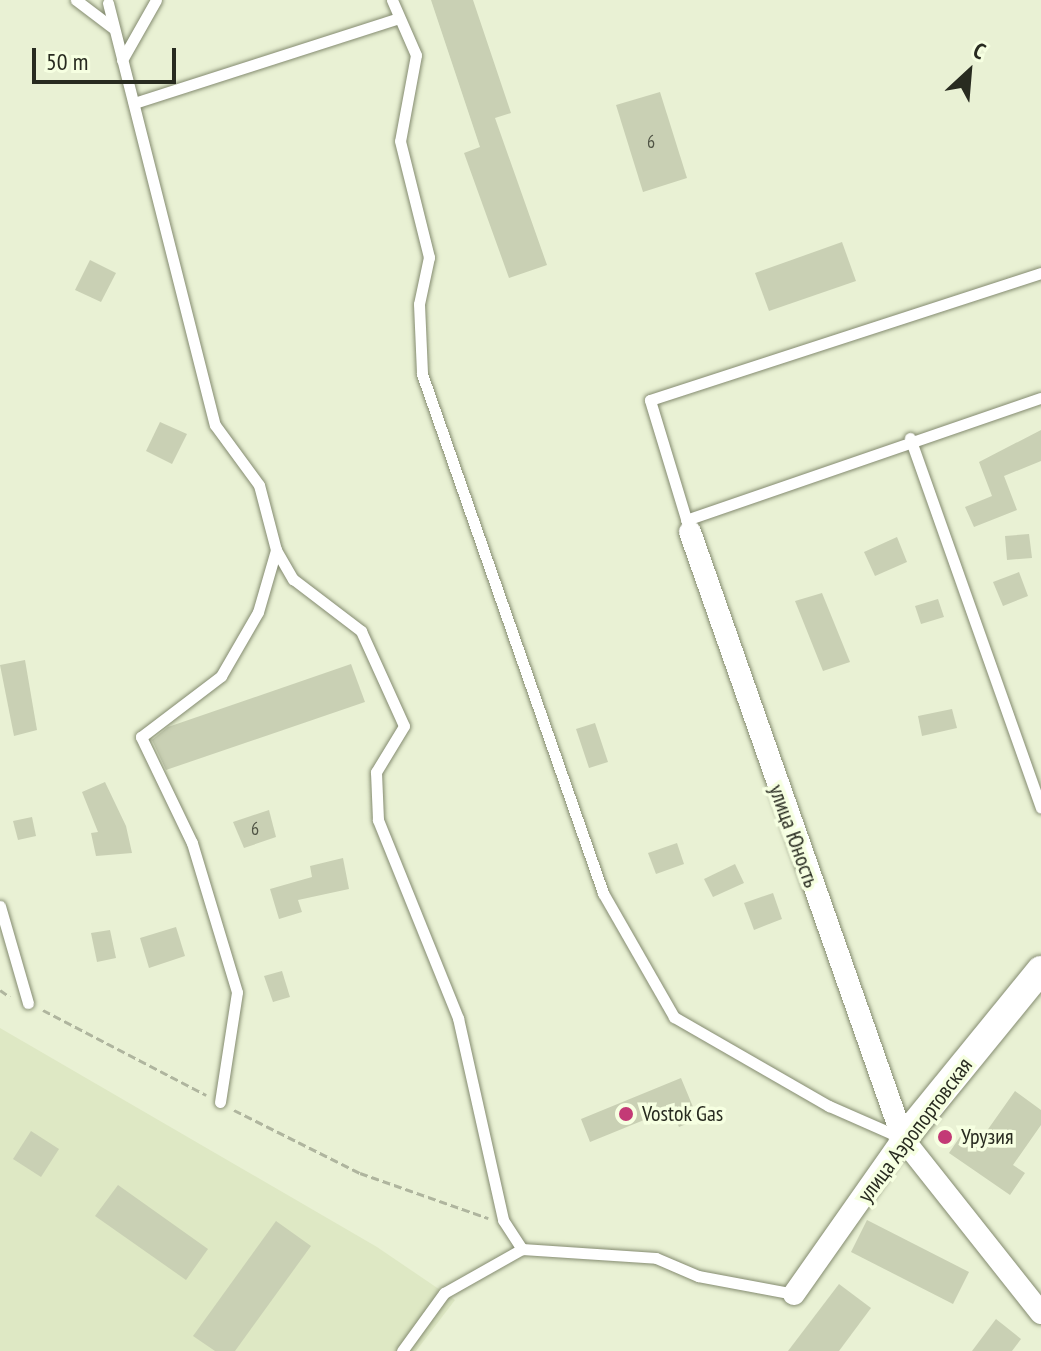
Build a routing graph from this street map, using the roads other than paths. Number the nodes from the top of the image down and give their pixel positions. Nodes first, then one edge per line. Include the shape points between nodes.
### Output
1 (76, 0) edge
2 (156, 0) edge
3 (392, 0) edge
4 (108, 3) dead end
5 (398, 18) junction
6 (113, 28) junction
7 (122, 60) junction
8 (134, 103) junction
9 (1041, 273) edge
10 (1041, 398) edge
11 (910, 438) junction
12 (688, 526) junction
13 (276, 550) junction
14 (1041, 807) edge
15 (0, 906) edge
16 (1041, 970) edge
17 (28, 1003) road end
18 (220, 1102) road end
19 (903, 1139) junction
20 (522, 1249) junction
21 (794, 1294) joint
22 (1039, 1307) edge
23 (402, 1351) edge

1 - 6 lane
2 - 7 lane
3 - 5 lane
4 - 6 lane
5 - 8 lane
5 - 19 lane via 416,55 400,141 429,257 419,304 422,374 603,893 674,1017 829,1106
6 - 7 lane
7 - 8 lane
8 - 13 lane via 215,425 259,485
9 - 12 lane via 650,400
10 - 11 lane
11 - 12 lane
11 - 14 lane
12 - 19 street, улица Юность
13 - 18 lane via 258,612 221,676 141,737 192,843 237,992
13 - 20 lane via 293,579 361,631 404,726 376,772 378,820 458,1018 503,1220
15 - 17 lane
16 - 19 street, улица Аэропортовская
19 - 21 street, улица Аэропортовская
19 - 22 street, улица Юность
20 - 21 lane via 656,1258 698,1276
20 - 23 lane via 444,1293

